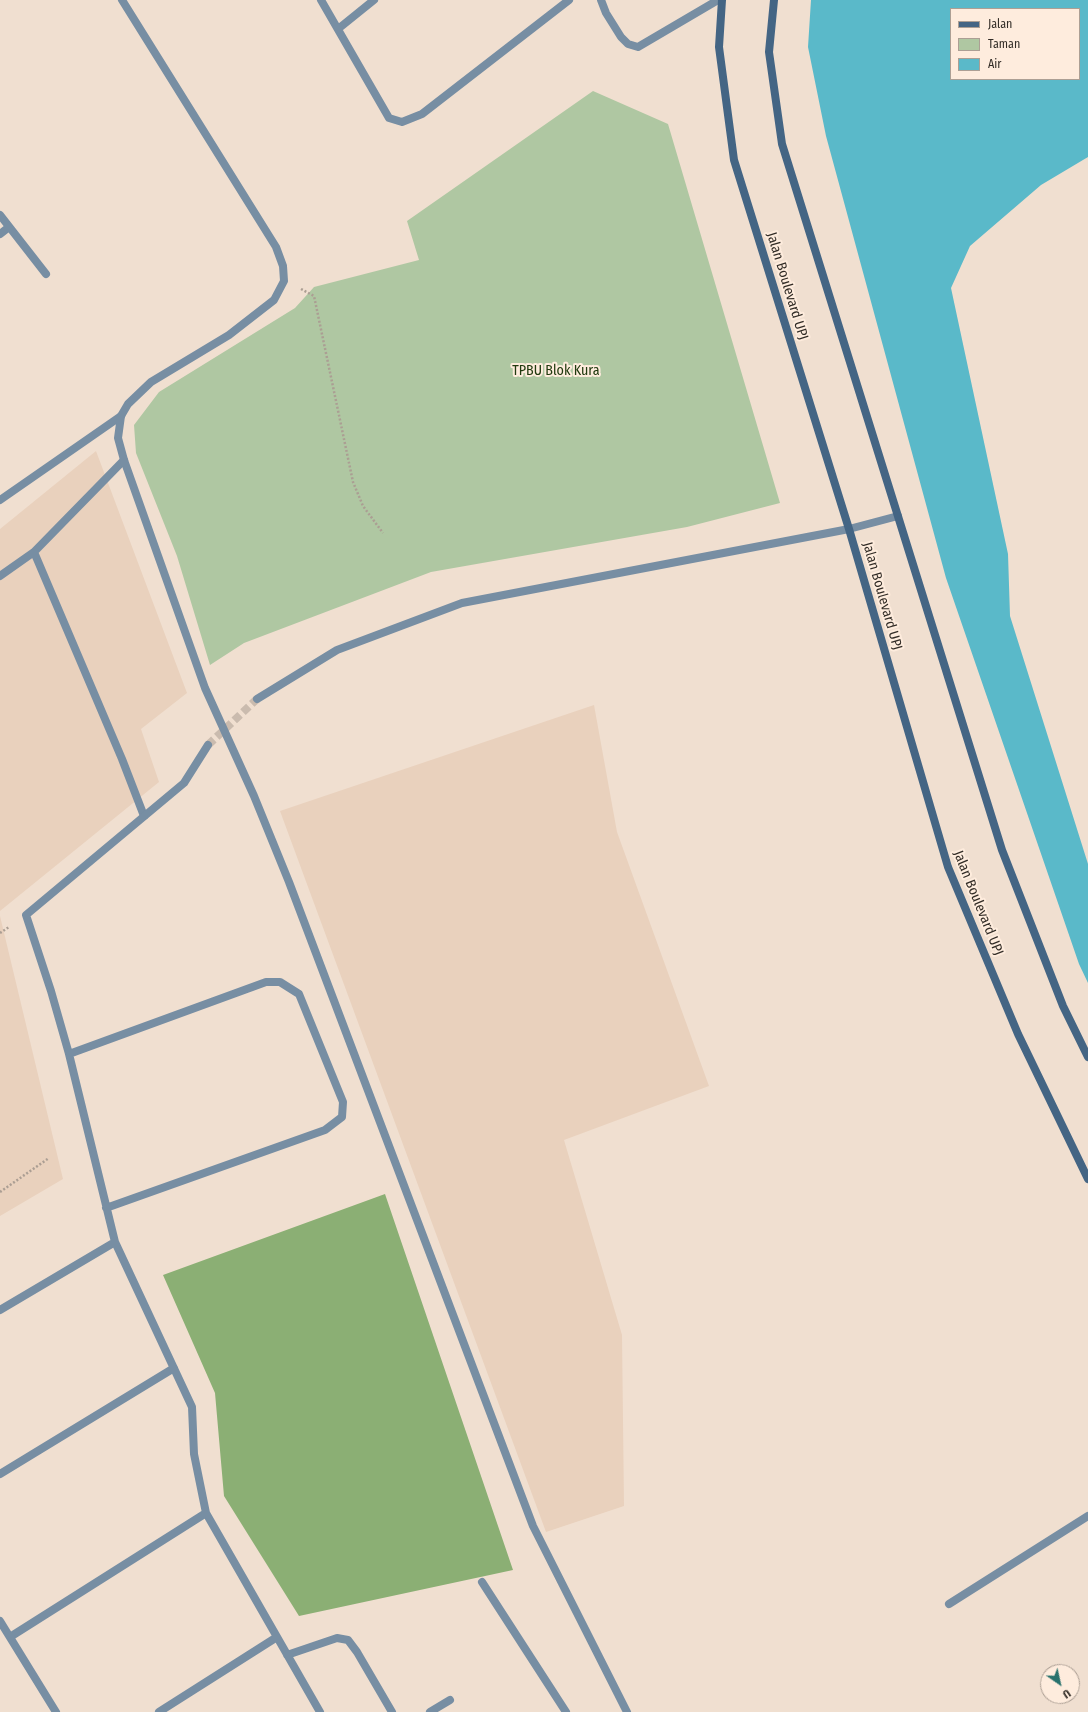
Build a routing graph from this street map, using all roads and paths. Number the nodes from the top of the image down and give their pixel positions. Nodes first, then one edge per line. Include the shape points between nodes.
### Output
1 (122, 0) edge
2 (321, 0) edge
3 (374, 0) edge
4 (569, 0) edge
5 (601, 0) edge
6 (718, 0) edge
7 (722, 0) edge
8 (774, 0) edge
9 (338, 29) junction
10 (0, 215) edge
11 (9, 227) junction
12 (0, 234) edge
13 (46, 274) dead end
14 (284, 281) junction
15 (121, 416) junction
16 (124, 460) junction
17 (0, 500) edge
18 (898, 516) junction
19 (848, 529) junction
20 (383, 533) dead end
21 (34, 552) junction
22 (0, 576) edge
23 (257, 699) tunnel mouth
24 (208, 745) tunnel mouth
25 (144, 816) junction
26 (69, 1054) junction
27 (1088, 1057) edge
28 (49, 1158) dead end
29 (1088, 1178) edge
30 (0, 1192) edge
31 (106, 1208) junction
32 (115, 1242) junction
33 (0, 1310) edge
34 (174, 1368) junction
35 (0, 1474) edge
36 (206, 1513) junction
37 (1088, 1516) edge
38 (482, 1582) dead end
39 (949, 1604) dead end
40 (0, 1621) edge
41 (10, 1637) junction
42 (277, 1637) junction
43 (287, 1655) junction
44 (450, 1700) dead end
45 (56, 1712) edge
46 (159, 1712) edge
47 (320, 1712) edge
48 (392, 1712) edge
49 (430, 1712) edge
50 (566, 1712) edge
51 (627, 1712) edge

1 - 14 street via 276,247 283,266
2 - 9 street
3 - 9 street
4 - 9 street via 422,114 402,122 389,118
5 - 6 street via 621,37 628,44 638,47
7 - 19 street, Jalan Boulevard UPJ via 719,47 734,160
8 - 18 street via 769,52 782,144
10 - 11 street
11 - 12 street
11 - 13 street
14 - 15 street via 274,300 229,335 151,382 128,404
14 - 20 path via 314,296 352,482 363,506
15 - 16 street via 118,438
15 - 17 street
16 - 21 street
16 - 51 street via 205,688 254,796 289,882 533,1526
18 - 19 street
18 - 27 street via 1002,850 1062,1006
19 - 23 street via 462,603 337,650
19 - 29 street, Jalan Boulevard UPJ via 948,867 1018,1034
21 - 22 street
21 - 25 street
24 - 25 street via 184,784
25 - 26 street via 26,915
26 - 31 street
26 - 31 street via 266,982 280,982 300,994 343,1102 342,1117 325,1130
28 - 30 path
31 - 32 street
32 - 33 street
32 - 34 street
34 - 35 street
34 - 36 street via 192,1407 194,1454
36 - 41 street
36 - 42 street
37 - 39 street
38 - 50 street
40 - 41 street
41 - 45 street
42 - 43 street
42 - 46 street
43 - 47 street
43 - 48 street via 336,1638 348,1640
44 - 49 street

